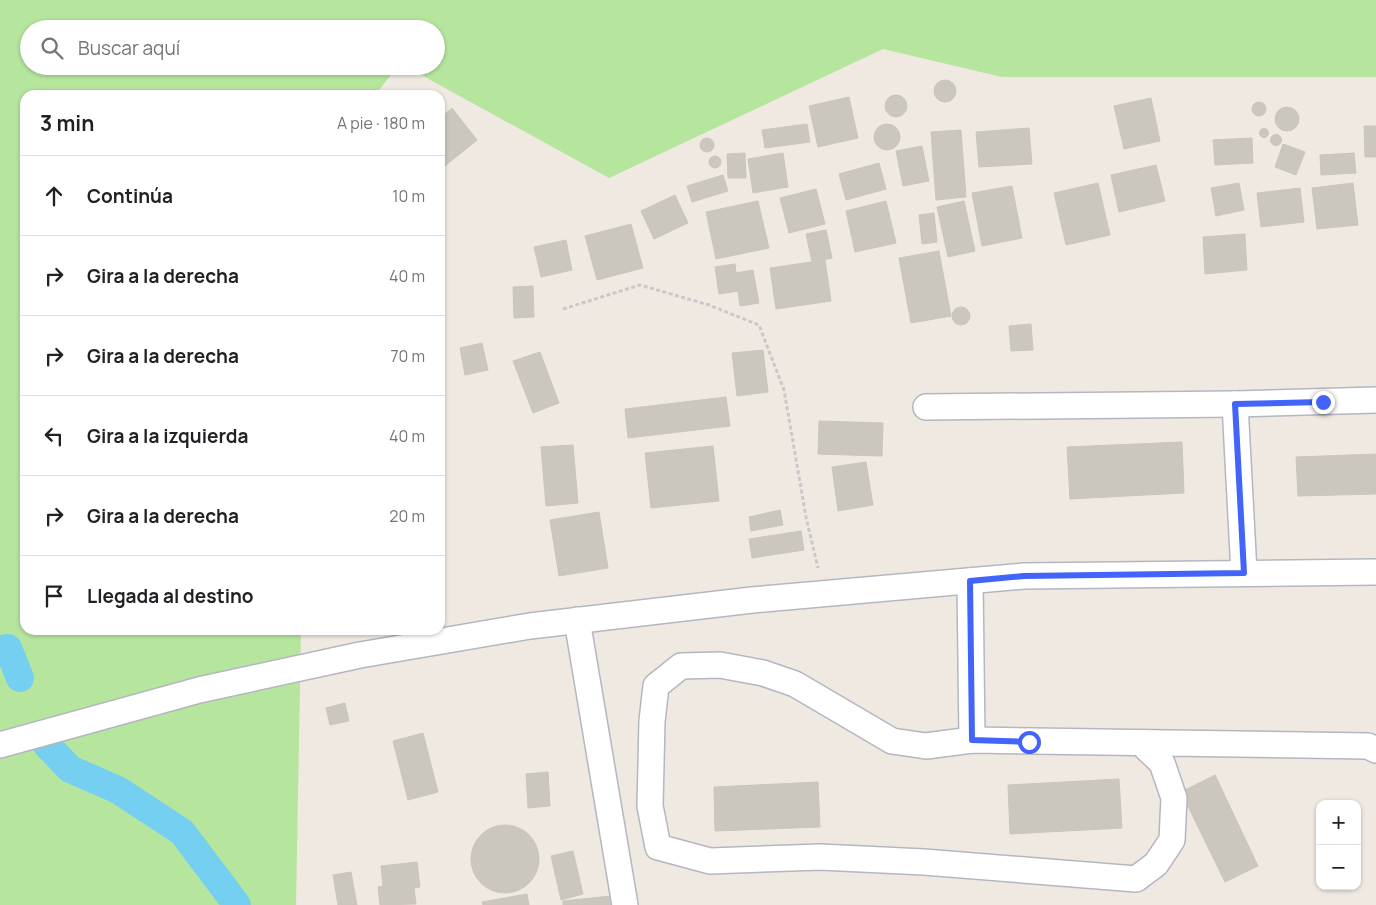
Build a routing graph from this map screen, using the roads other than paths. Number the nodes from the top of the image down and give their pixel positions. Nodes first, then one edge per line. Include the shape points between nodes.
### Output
1 (1376, 400) edge
2 (1235, 404) junction
3 (926, 407) dead end
4 (1376, 572) edge
5 (1244, 573) junction
6 (970, 581) junction
7 (577, 620) junction
8 (972, 740) junction
9 (0, 744) edge
10 (1142, 744) junction
11 (1376, 750) edge
12 (625, 905) edge

1 - 2 street
2 - 3 street
2 - 5 street
4 - 5 street
5 - 6 street via 1024,576
6 - 7 street via 752,600
6 - 8 street
7 - 9 street via 360,656 199,690
7 - 12 street
8 - 10 street
8 - 10 street via 926,746 892,741 795,684 763,672 720,665 681,666 656,686 650,806 658,847 710,861 830,857 1136,879 1156,864 1172,840 1174,798 1162,763
10 - 11 street via 1368,746

